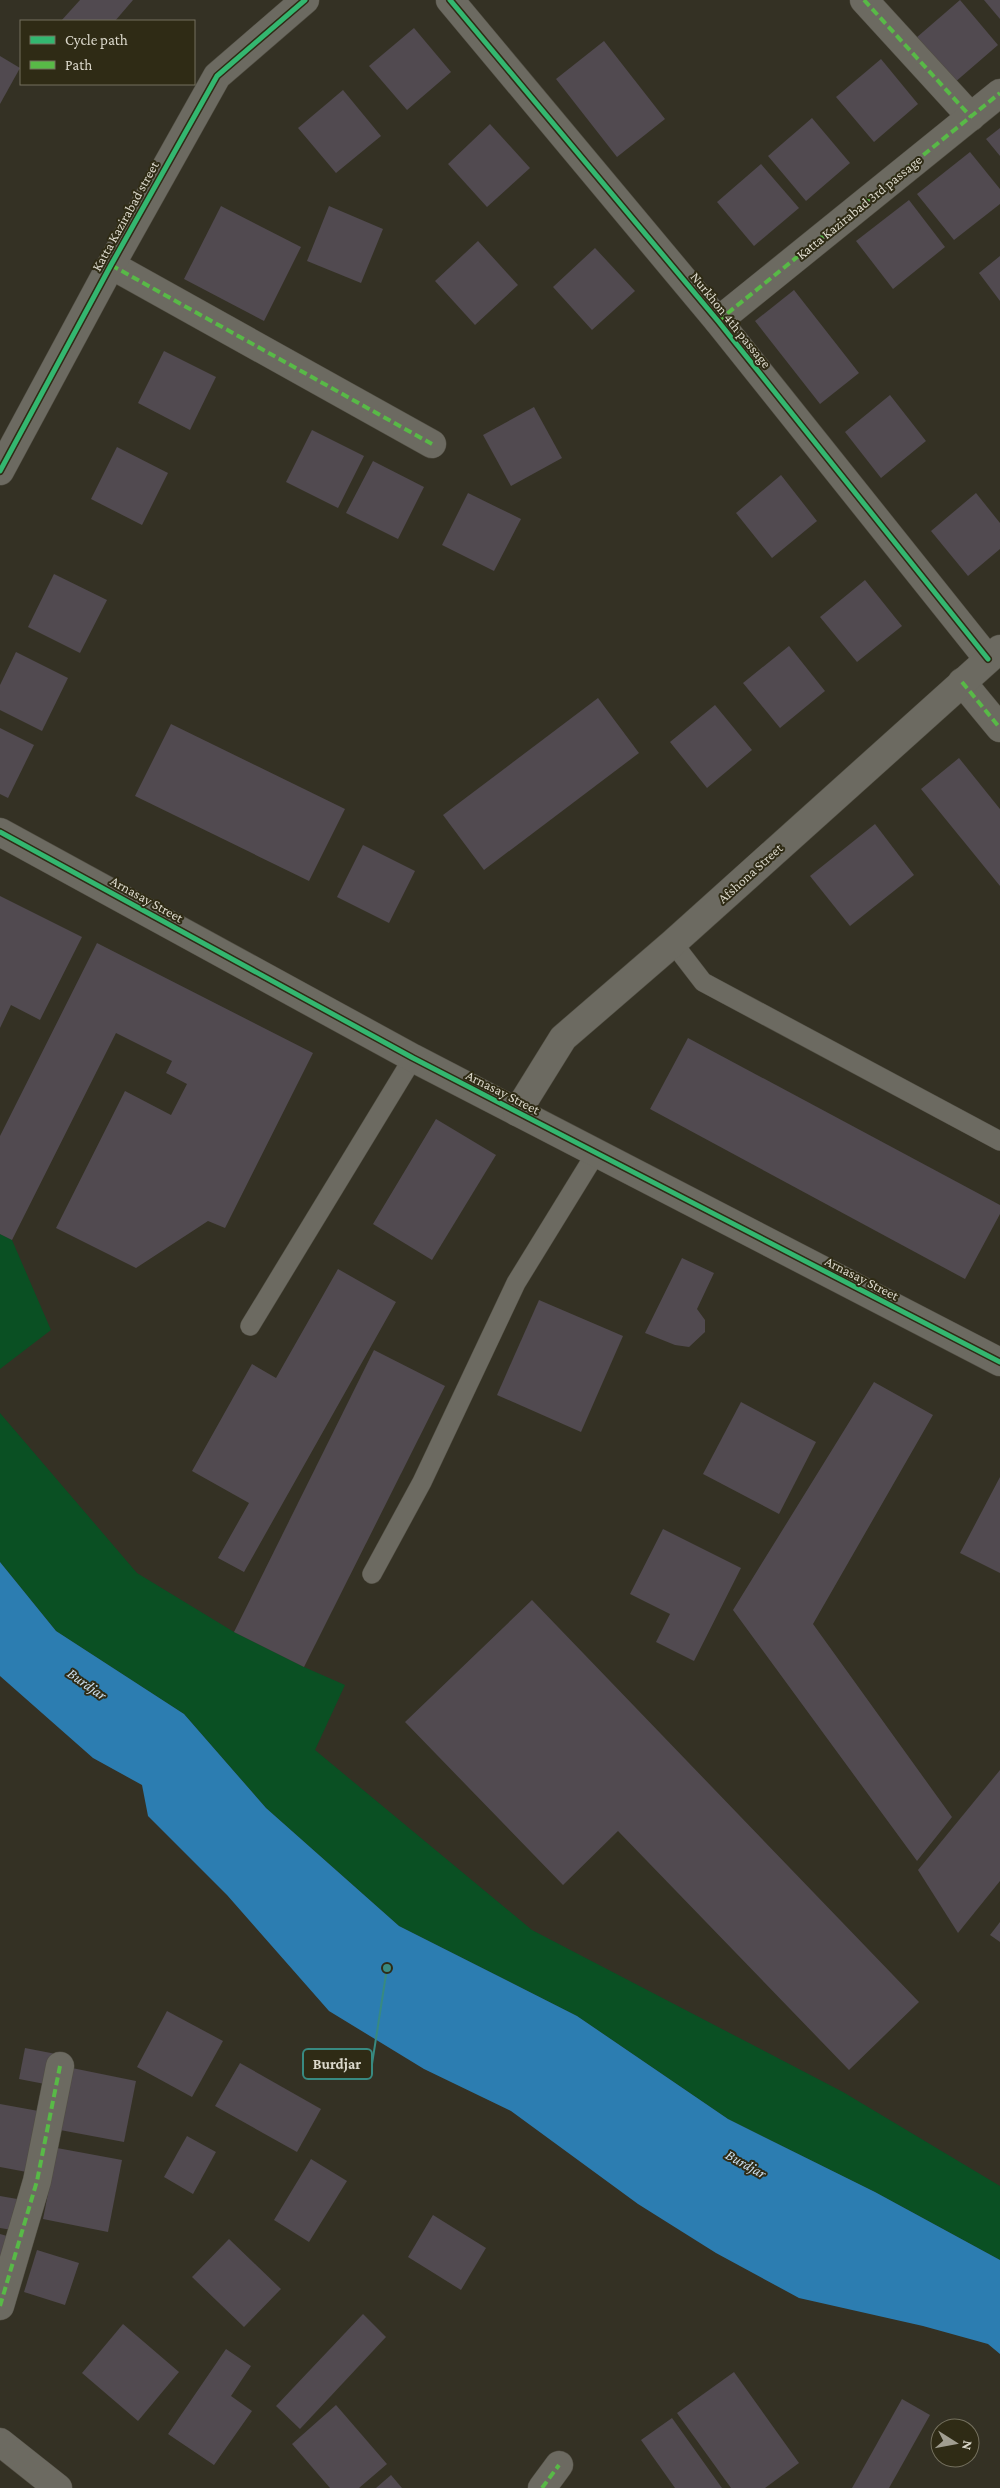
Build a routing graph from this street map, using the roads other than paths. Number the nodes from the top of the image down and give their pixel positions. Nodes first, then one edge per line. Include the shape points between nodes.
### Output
1 (305, 0) edge
2 (450, 0) edge
3 (864, 0) edge
4 (1000, 93) edge
5 (971, 118) junction
6 (111, 265) junction
7 (718, 322) junction
8 (432, 444) dead end
9 (0, 471) edge
10 (994, 654) edge
11 (962, 682) junction
12 (1000, 728) edge
13 (0, 832) edge
14 (672, 943) junction
15 (413, 1058) junction
16 (517, 1112) junction
17 (1000, 1141) edge
18 (596, 1153) junction
19 (250, 1326) dead end
20 (1000, 1362) edge
21 (372, 1574) dead end
22 (60, 2066) dead end
23 (0, 2306) edge
24 (0, 2442) edge
25 (559, 2465) dead end
26 (58, 2488) edge
27 (542, 2488) edge

1 - 6 street, Katta Kazirabad street via 216,76
2 - 7 street, Nurkhon 4th passage
3 - 5 street
4 - 5 street, Katta Kazirabad 3rd passage
5 - 7 street, Katta Kazirabad 3rd passage
6 - 8 street
6 - 9 street, Katta Kazirabad street
7 - 10 street, Nurkhon 4th passage
10 - 11 street, Afshona Street
11 - 12 street
11 - 14 street, Afshona Street
13 - 15 street, Arnasay Street
14 - 16 street, Afshona Street via 563,1038
14 - 17 lane via 703,982
15 - 16 street, Arnasay Street
15 - 19 lane
16 - 18 street, Arnasay Street
18 - 20 street, Arnasay Street
18 - 21 lane via 516,1283 422,1482
22 - 23 street via 38,2182
24 - 26 street
25 - 27 street

